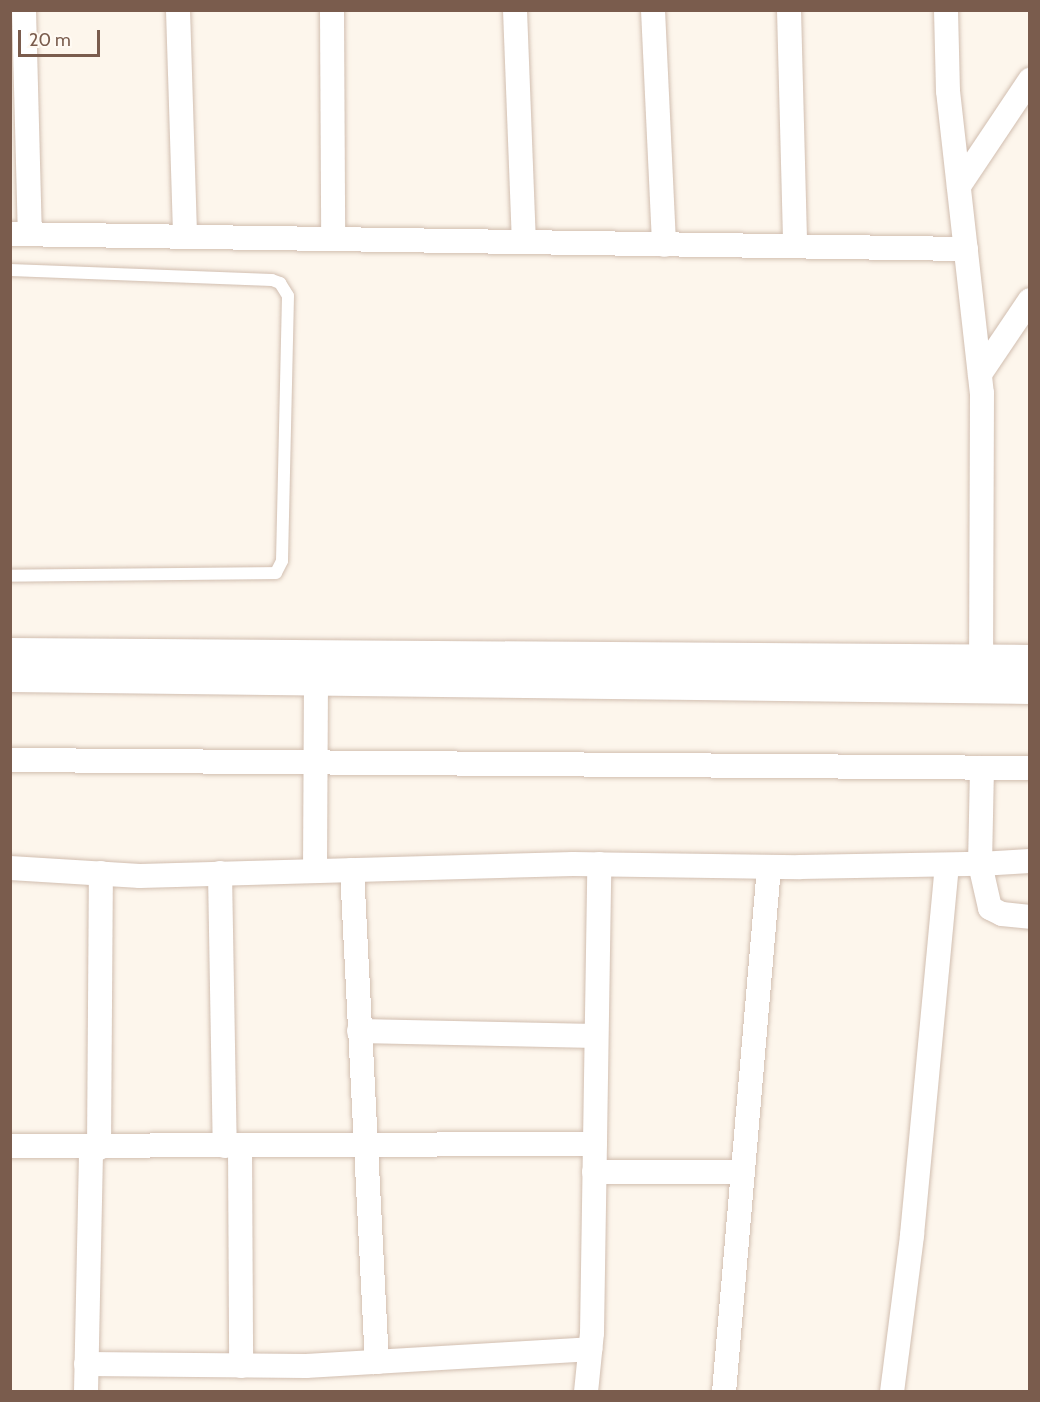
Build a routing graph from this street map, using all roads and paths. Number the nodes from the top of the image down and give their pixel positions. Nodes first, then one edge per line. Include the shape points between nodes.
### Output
1 (24, 10) edge
2 (178, 10) edge
3 (332, 10) edge
4 (515, 10) edge
5 (653, 10) edge
6 (789, 10) edge
7 (946, 10) edge
8 (1029, 80) edge
9 (959, 186) junction
10 (20, 234) edge
11 (184, 237) junction
12 (333, 239) junction
13 (524, 242) junction
14 (664, 245) junction
15 (795, 246) junction
16 (966, 249) junction
17 (10, 270) edge
18 (1029, 300) edge
19 (980, 374) junction
20 (10, 576) edge
21 (10, 652) edge
22 (981, 660) junction
23 (1029, 660) edge
24 (316, 668) junction
25 (10, 678) edge
26 (1029, 688) edge
27 (10, 760) edge
28 (315, 761) junction
29 (982, 768) junction
30 (1029, 768) edge
31 (1029, 861) edge
32 (599, 864) junction
33 (980, 864) junction
34 (769, 867) junction
35 (947, 867) junction
36 (10, 868) edge
37 (352, 870) junction
38 (315, 871) junction
39 (101, 873) junction
40 (220, 873) junction
41 (1029, 917) edge
42 (359, 1031) junction
43 (596, 1036) junction
44 (594, 1144) junction
45 (363, 1145) junction
46 (10, 1146) edge
47 (232, 1146) junction
48 (95, 1148) junction
49 (594, 1172) junction
50 (743, 1172) junction
51 (590, 1349) junction
52 (377, 1362) junction
53 (86, 1364) junction
54 (241, 1365) junction
55 (86, 1392) edge
56 (586, 1392) edge
57 (724, 1392) edge
58 (892, 1392) edge

1 - 10 street
2 - 11 street
3 - 12 street
4 - 13 street
5 - 14 street
6 - 15 street
7 - 9 street via 948,91
8 - 9 street
9 - 16 street
10 - 11 street
11 - 12 street
12 - 13 street
13 - 14 street
14 - 15 street
15 - 16 street
16 - 19 street
17 - 20 lane via 272,280 280,283 288,296 282,561 276,573
18 - 19 street
19 - 22 street
21 - 24 street
22 - 23 street
22 - 24 street
24 - 25 street
24 - 26 street
24 - 28 street
27 - 28 street
28 - 29 street via 494,766
28 - 38 street
29 - 30 street
29 - 33 street
31 - 33 street
32 - 34 street
32 - 37 street
32 - 43 street
33 - 35 street
33 - 41 street via 990,908 1002,914
34 - 35 street
34 - 50 street
35 - 58 street via 912,1235
36 - 39 street
37 - 38 street
37 - 42 street
38 - 40 street
39 - 40 street
39 - 48 street
40 - 47 street
42 - 43 street
42 - 45 street
43 - 44 street
44 - 45 street
44 - 49 street
45 - 47 street
45 - 52 street
46 - 48 street
47 - 48 street
47 - 54 street
48 - 53 street
49 - 50 street
49 - 51 street
50 - 57 street
51 - 52 street
51 - 56 street
52 - 54 street
53 - 54 street
53 - 55 street

